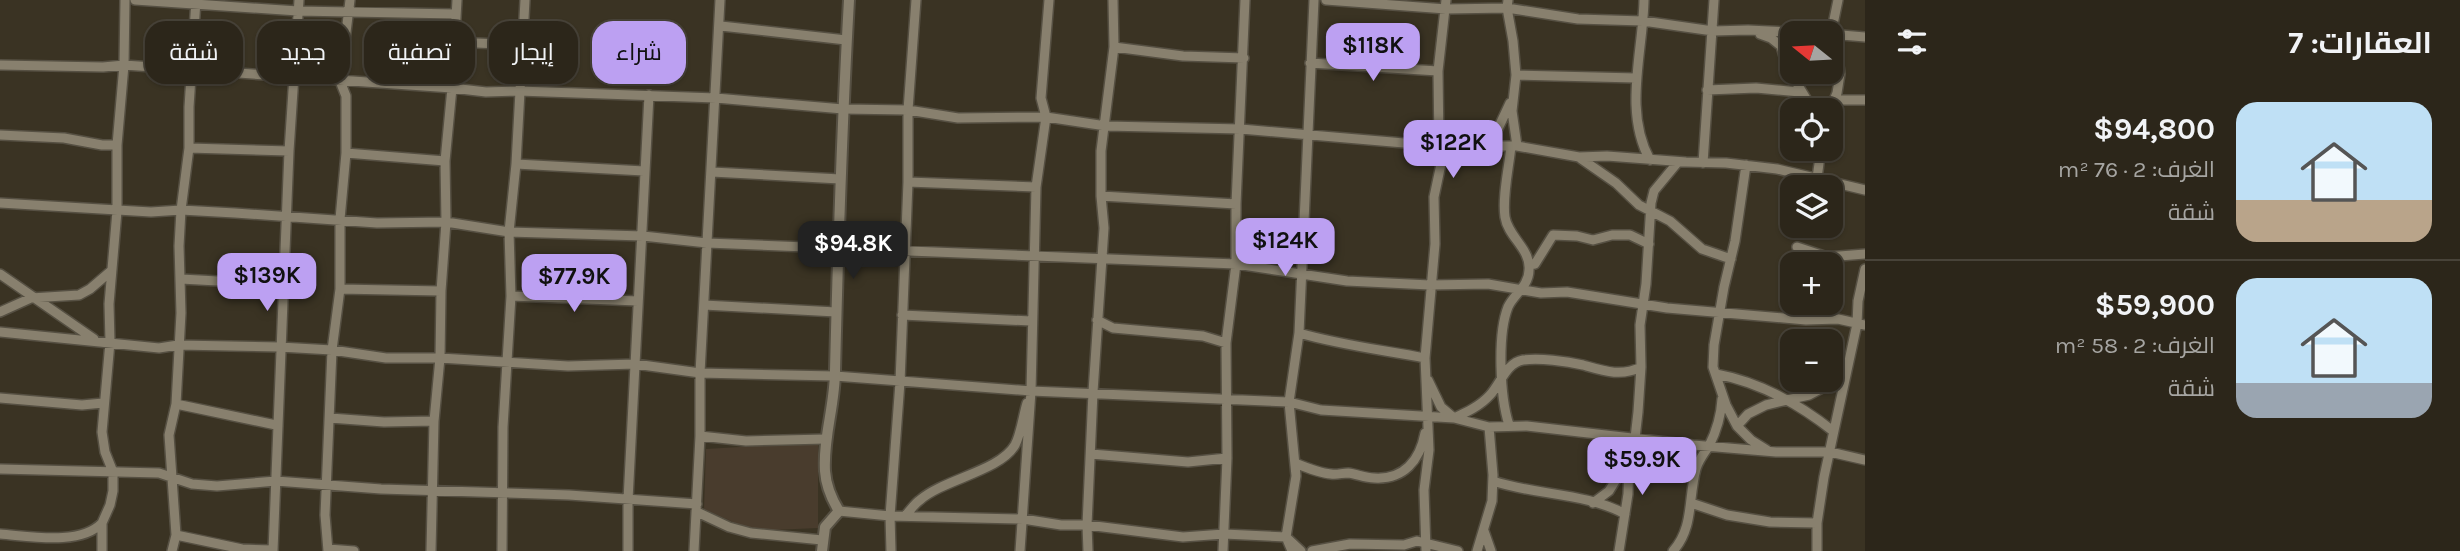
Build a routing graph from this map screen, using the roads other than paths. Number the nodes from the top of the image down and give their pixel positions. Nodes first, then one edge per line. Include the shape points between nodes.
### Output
1 (125, 0) edge
2 (135, 0) edge
3 (299, 0) edge
4 (350, 0) edge
5 (457, 0) edge
6 (525, 0) edge
7 (720, 0) edge
8 (849, 0) edge
9 (916, 0) edge
10 (1049, 0) edge
11 (1113, 0) edge
12 (1245, 0) edge
13 (1314, 0) edge
14 (1326, 0) edge
15 (1644, 0) edge
16 (1714, 0) edge
17 (1838, 0) edge
18 (196, 2) edge
19 (1507, 4) edge
20 (1446, 5) edge
21 (298, 10) junction
22 (349, 11) junction
23 (456, 14) junction
24 (195, 21) edge
25 (298, 21) edge
26 (348, 21) edge
27 (456, 21) edge
28 (524, 21) edge
29 (1643, 21) junction
30 (1834, 21) edge
31 (720, 26) junction
32 (1748, 30) junction
33 (1713, 31) junction
34 (1780, 32) edge
35 (1843, 35) edge
36 (1865, 37) edge
37 (846, 40) junction
38 (1114, 47) junction
39 (1244, 58) junction
40 (1310, 63) junction
41 (0, 65) edge
42 (124, 65) junction
43 (145, 67) edge
44 (1438, 71) junction
45 (1516, 75) junction
46 (1636, 78) junction
47 (350, 82) edge
48 (191, 84) edge
49 (294, 84) edge
50 (341, 84) edge
51 (452, 84) edge
52 (519, 84) edge
53 (452, 88) junction
54 (1707, 90) junction
55 (519, 91) junction
56 (1514, 92) junction
57 (1800, 92) junction
58 (649, 95) junction
59 (716, 98) junction
60 (1804, 98) edge
61 (1843, 100) edge
62 (1865, 100) edge
63 (843, 109) junction
64 (908, 110) junction
65 (1046, 117) junction
66 (1106, 125) junction
67 (1241, 129) junction
68 (0, 135) edge
69 (1306, 135) junction
70 (117, 145) junction
71 (1438, 146) junction
72 (1479, 146) junction
73 (1514, 146) junction
74 (189, 148) junction
75 (289, 151) junction
76 (346, 153) junction
77 (1578, 157) junction
78 (1650, 160) junction
79 (444, 161) junction
80 (1678, 162) junction
81 (1703, 163) junction
82 (516, 164) junction
83 (1746, 165) junction
84 (644, 171) junction
85 (712, 172) junction
86 (1801, 175) edge
87 (840, 178) junction
88 (908, 182) junction
89 (1843, 184) edge
90 (1036, 187) junction
91 (1865, 190) edge
92 (1101, 196) junction
93 (0, 203) edge
94 (1236, 204) junction
95 (117, 211) junction
96 (181, 211) junction
97 (1650, 212) junction
98 (288, 218) junction
99 (340, 219) junction
100 (446, 222) junction
101 (509, 232) junction
102 (643, 236) junction
103 (708, 243) junction
104 (1649, 244) junction
105 (1797, 247) dead end
106 (837, 249) junction
107 (904, 249) junction
108 (1035, 254) junction
109 (1865, 254) edge
110 (1103, 257) junction
111 (1731, 259) junction
112 (1236, 264) junction
113 (1529, 265) junction
114 (1865, 269) edge
115 (111, 271) junction
116 (1300, 273) junction
117 (0, 274) edge
118 (181, 279) junction
119 (1430, 285) junction
120 (284, 289) junction
121 (340, 289) junction
122 (1522, 289) junction
123 (441, 291) junction
124 (511, 296) junction
125 (31, 298) junction
126 (638, 301) junction
127 (1644, 304) junction
128 (704, 305) junction
129 (0, 312) edge
130 (836, 312) junction
131 (1720, 313) junction
132 (902, 315) junction
133 (1097, 320) junction
134 (1031, 321) junction
135 (1861, 324) edge
136 (0, 332) edge
137 (1299, 333) junction
138 (98, 342) junction
139 (110, 342) junction
140 (1226, 343) junction
141 (178, 345) junction
142 (280, 347) junction
143 (332, 350) junction
144 (440, 358) junction
145 (1425, 359) junction
146 (507, 363) junction
147 (635, 364) junction
148 (1641, 367) junction
149 (1425, 372) junction
150 (700, 373) junction
151 (1716, 374) junction
152 (835, 376) junction
153 (1845, 376) junction
154 (1502, 379) junction
155 (900, 382) junction
156 (1031, 391) junction
157 (1093, 392) junction
158 (1722, 392) junction
159 (0, 398) edge
160 (1784, 399) junction
161 (1227, 401) junction
162 (1289, 402) junction
163 (103, 403) junction
164 (176, 404) junction
165 (330, 418) junction
166 (1428, 418) junction
167 (1454, 418) junction
168 (434, 421) junction
169 (276, 425) junction
170 (1509, 425) junction
171 (1489, 426) junction
172 (1737, 426) junction
173 (1833, 431) junction
174 (700, 436) junction
175 (1635, 438) junction
176 (825, 439) junction
177 (1708, 446) junction
178 (1769, 451) junction
179 (1830, 452) junction
180 (1091, 454) junction
181 (1227, 458) junction
182 (1629, 458) junction
183 (1865, 460) edge
184 (1295, 463) junction
185 (0, 469) edge
186 (113, 472) junction
187 (173, 479) junction
188 (276, 481) junction
189 (1493, 481) junction
190 (326, 485) junction
191 (433, 490) junction
192 (502, 494) junction
193 (628, 500) junction
194 (1592, 503) junction
195 (1691, 503) junction
196 (697, 509) junction
197 (839, 510) junction
198 (1625, 514) junction
199 (890, 516) junction
200 (905, 516) junction
201 (1023, 519) junction
202 (102, 523) junction
203 (1817, 523) junction
204 (1087, 525) junction
205 (1483, 529) junction
206 (0, 534) edge
207 (1224, 534) junction
208 (176, 535) junction
209 (1286, 537) junction
210 (822, 546) edge
211 (1425, 547) edge
212 (328, 550) edge
213 (102, 551) edge
214 (172, 551) edge
215 (273, 551) edge
216 (354, 551) edge
217 (431, 551) edge
218 (502, 551) edge
219 (628, 551) edge
220 (694, 551) edge
221 (891, 551) edge
222 (1020, 551) edge
223 (1088, 551) edge
224 (1223, 551) edge
225 (1292, 551) edge
226 (1301, 551) edge
227 (1312, 551) edge
228 (1458, 551) edge
229 (1477, 551) edge
230 (1491, 551) edge
231 (1619, 551) edge
232 (1673, 551) edge
233 (1817, 551) edge

1 - 42 street
2 - 18 street
3 - 21 street
4 - 22 street
5 - 23 street
6 - 28 street
7 - 31 street
8 - 37 street
9 - 64 street
10 - 65 street via 1041,98
11 - 38 street
12 - 39 street
13 - 40 street
14 - 20 street
15 - 29 street
16 - 33 street
17 - 30 street
18 - 21 street
18 - 24 street
19 - 20 street
19 - 29 street via 1578,19
19 - 45 street
20 - 44 street
21 - 22 street
21 - 25 street
22 - 23 street
22 - 26 street
23 - 27 street
29 - 33 street
29 - 46 street
31 - 37 street
31 - 59 street
32 - 33 street
32 - 34 street
32 - 57 street via 1781,46
33 - 54 street
35 - 36 street
37 - 63 street
38 - 39 street
38 - 66 street
39 - 67 street
40 - 44 street
40 - 69 street
41 - 42 street
42 - 43 street
42 - 70 street
44 - 71 street
45 - 46 street
45 - 56 street
46 - 78 street via 1638,132
47 - 53 street
48 - 74 street
49 - 75 street
50 - 76 street via 346,96
51 - 53 street
52 - 55 street
53 - 55 street
53 - 79 street
54 - 57 street
54 - 81 street
55 - 58 street
55 - 82 street
56 - 72 street via 1495,135
56 - 73 street
57 - 60 street
58 - 59 street
58 - 84 street
59 - 63 street
59 - 85 street
61 - 62 street
63 - 64 street
63 - 87 street
64 - 65 street via 958,118
64 - 88 street
65 - 66 street
65 - 90 street
66 - 67 street
66 - 92 street
67 - 69 street
67 - 94 street
68 - 70 street
69 - 71 street
69 - 116 street
70 - 95 street
71 - 72 street
71 - 119 street via 1441,164 1434,197
72 - 73 street
73 - 77 street
73 - 113 street via 1505,217
74 - 75 street
74 - 96 street
75 - 98 street
76 - 79 street
76 - 99 street
77 - 78 street
77 - 97 street
78 - 80 street
79 - 100 street
80 - 81 street
80 - 97 street via 1654,191
81 - 83 street
82 - 84 street
82 - 101 street
83 - 86 street
83 - 111 street
84 - 102 street
85 - 87 street
85 - 103 street
87 - 106 street
88 - 90 street
88 - 107 street
89 - 91 street
90 - 108 street
92 - 94 street
92 - 110 street
93 - 95 street
94 - 112 street
95 - 96 street
95 - 115 street
96 - 98 street
96 - 118 street
97 - 104 street
97 - 111 street via 1670,221 1702,249
98 - 99 street
98 - 120 street
99 - 100 street
99 - 121 street
100 - 101 street
100 - 123 street
101 - 102 street
101 - 124 street
102 - 103 street
102 - 126 street
103 - 106 street
103 - 128 street
104 - 113 street via 1630,235 1593,240 1553,235 1535,264
104 - 127 street
105 - 109 street via 1827,257
106 - 107 street
106 - 130 street
107 - 108 street
107 - 132 street
108 - 110 street
108 - 134 street
110 - 112 street
110 - 133 street
111 - 131 street
112 - 116 street
112 - 140 street
113 - 122 street
114 - 135 street via 1858,301
115 - 125 street via 79,295
115 - 139 street
116 - 119 street via 1347,281
116 - 137 street
117 - 125 street
118 - 120 street
118 - 141 street
119 - 122 street via 1488,284
119 - 145 street
120 - 142 street
121 - 123 street
121 - 143 street
122 - 127 street
122 - 154 street via 1509,305 1503,327
123 - 144 street
124 - 126 street
124 - 146 street
125 - 129 street
125 - 138 street
126 - 147 street
127 - 131 street
127 - 148 street
128 - 130 street
128 - 150 street
130 - 152 street
131 - 135 street
131 - 151 street via 1713,345
132 - 134 street
132 - 155 street
133 - 140 street via 1114,328 1203,336
133 - 157 street
134 - 156 street
135 - 153 street
136 - 138 street
137 - 145 street
137 - 162 street
138 - 139 street
139 - 141 street via 159,348
139 - 163 street
140 - 161 street
141 - 142 street
141 - 164 street
142 - 143 street
142 - 169 street
143 - 144 street via 386,358
143 - 165 street
144 - 146 street
144 - 168 street
145 - 149 street
146 - 147 street
146 - 192 street
147 - 150 street
147 - 193 street
148 - 154 street via 1619,373 1521,360 1509,367
148 - 175 street
149 - 166 street
149 - 167 street via 1441,407
150 - 152 street
150 - 174 street
151 - 158 street
151 - 160 street via 1736,377
152 - 155 street
152 - 176 street
153 - 160 street via 1809,395
153 - 173 street
154 - 167 street via 1473,409
154 - 170 street
155 - 156 street
155 - 199 street
156 - 157 street
156 - 200 street via 1015,445 1006,456 920,499
156 - 201 street
157 - 161 street
157 - 180 street
158 - 172 street
158 - 177 street via 1721,416
159 - 163 street
160 - 172 street via 1748,414
160 - 173 street
161 - 162 street
161 - 181 street
162 - 166 street via 1321,410
162 - 184 street
163 - 186 street via 102,432
164 - 169 street
164 - 187 street via 169,435
165 - 168 street
165 - 190 street
166 - 167 street
166 - 184 street via 1416,460 1405,472 1391,477 1333,474
166 - 211 street
167 - 171 street
168 - 191 street
169 - 188 street
170 - 171 street
170 - 175 street
171 - 189 street
172 - 178 street
173 - 179 street
174 - 176 street
174 - 196 street
175 - 177 street
175 - 182 street
176 - 197 street via 825,473
177 - 178 street
177 - 195 street via 1696,466
178 - 179 street
179 - 183 street
179 - 203 street
180 - 181 street via 1188,461
180 - 204 street
181 - 207 street
182 - 194 street via 1609,491
182 - 198 street
184 - 209 street
185 - 186 street
186 - 187 street via 159,473
186 - 202 street via 110,505
187 - 188 street via 217,486
187 - 208 street
188 - 190 street
188 - 215 street
189 - 194 street
189 - 205 street
190 - 191 street
190 - 212 street
191 - 192 street
191 - 217 street
192 - 193 street
192 - 218 street
193 - 196 street
193 - 219 street
194 - 198 street
195 - 203 street via 1769,522
195 - 232 street via 1689,523
196 - 210 street via 751,533
196 - 220 street
197 - 199 street
197 - 210 street via 825,527
198 - 231 street
199 - 200 street
199 - 221 street
200 - 201 street
201 - 204 street
201 - 222 street
202 - 206 street via 84,535
202 - 213 street
203 - 233 street
204 - 207 street via 1184,537
204 - 223 street
205 - 229 street
205 - 230 street
207 - 209 street
207 - 224 street
208 - 214 street
208 - 215 street
209 - 225 street
209 - 226 street
211 - 227 street via 1417,541
211 - 228 street
212 - 216 street

